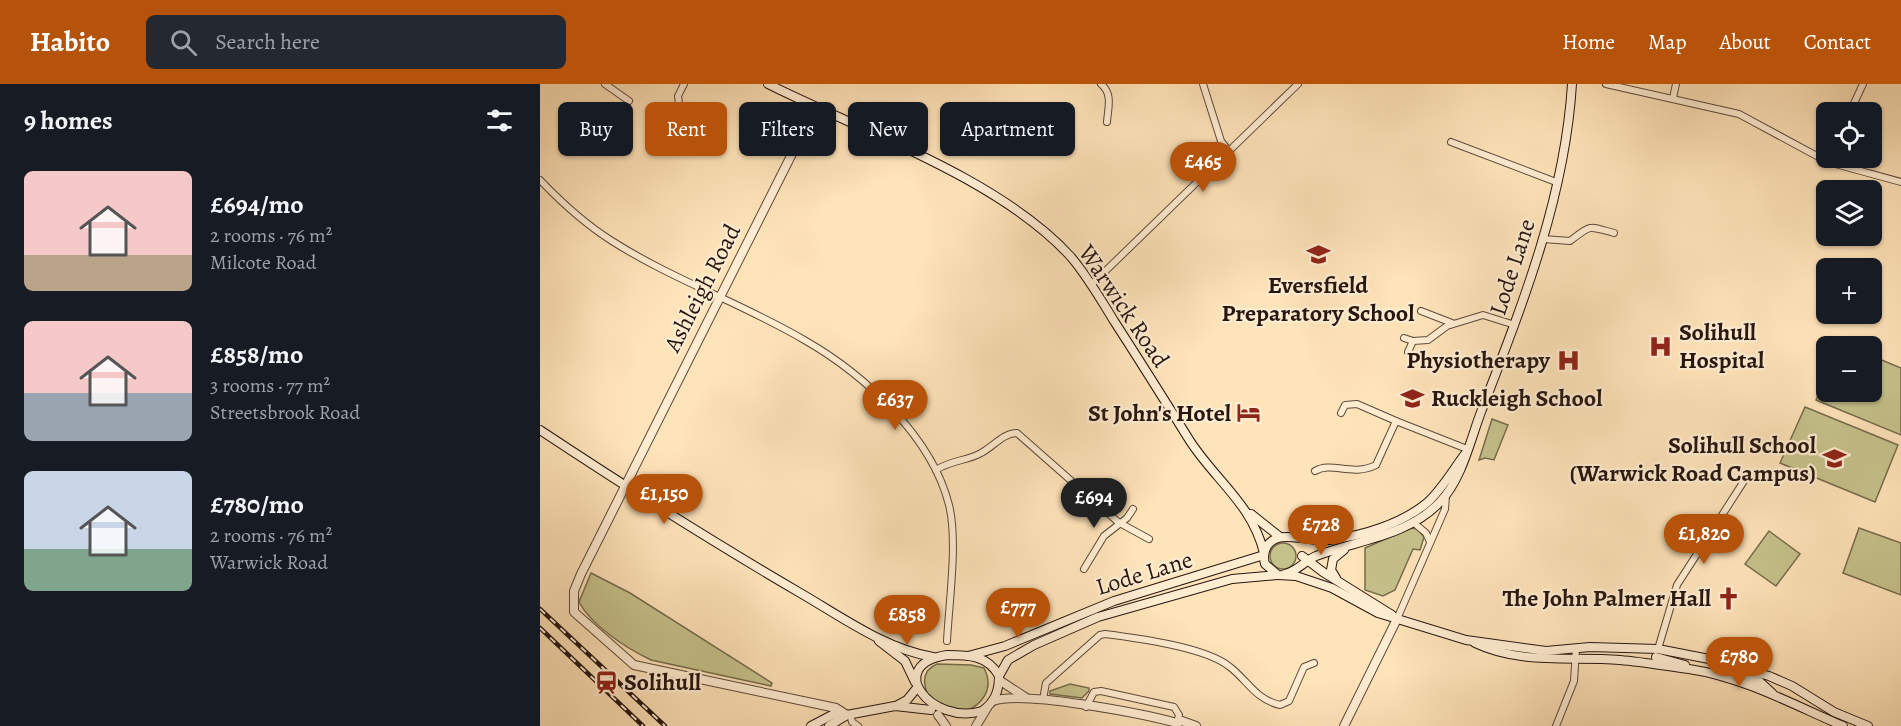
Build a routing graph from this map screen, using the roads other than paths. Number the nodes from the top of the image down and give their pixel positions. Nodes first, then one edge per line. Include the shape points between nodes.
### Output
1 (605, 84) edge
2 (684, 84) edge
3 (768, 84) edge
4 (1101, 84) edge
5 (1203, 84) edge
6 (1298, 84) edge
7 (1572, 84) edge
8 (1606, 84) edge
9 (1676, 84) edge
10 (1863, 84) edge
11 (1673, 98) junction
12 (629, 101) dead end
13 (679, 102) edge
14 (803, 102) edge
15 (1855, 102) edge
16 (836, 118) edge
17 (1107, 122) dead end
18 (1452, 142) dead end
19 (1228, 150) junction
20 (1816, 153) edge
21 (790, 156) edge
22 (1853, 168) edge
23 (540, 180) edge
24 (1556, 182) junction
25 (1901, 182) edge
26 (1614, 233) dead end
27 (1543, 239) junction
28 (1091, 285) junction
29 (718, 298) junction
30 (1421, 311) dead end
31 (1453, 324) junction
32 (1515, 325) junction
33 (1404, 338) dead end
34 (1413, 341) junction
35 (1408, 352) dead end
36 (1341, 413) dead end
37 (1396, 421) junction
38 (540, 430) edge
39 (1466, 452) junction
40 (936, 470) junction
41 (1315, 471) dead end
42 (1744, 481) dead end
43 (624, 486) junction
44 (1446, 496) junction
45 (1133, 509) dead end
46 (1248, 512) junction
47 (1118, 522) junction
48 (1414, 523) junction
49 (1284, 538) junction
50 (1149, 539) dead end
51 (1430, 542) junction
52 (1353, 545) junction
53 (1264, 554) junction
54 (1305, 558) junction
55 (1084, 569) dead end
56 (1280, 575) junction
57 (1337, 581) junction
58 (1397, 619) junction
59 (867, 632) junction
60 (1470, 640) junction
61 (947, 641) dead end
62 (1576, 649) junction
63 (968, 656) junction
64 (933, 657) junction
65 (1656, 657) junction
66 (1709, 659) junction
67 (1575, 660) junction
68 (1719, 662) junction
69 (1314, 663) dead end
70 (1706, 672) junction
71 (999, 678) junction
72 (916, 686) junction
73 (1775, 695) junction
74 (1026, 698) junction
75 (1042, 699) junction
76 (991, 704) junction
77 (895, 706) junction
78 (1086, 707) junction
79 (935, 713) junction
80 (849, 714) junction
81 (1178, 725) edge
82 (811, 726) edge
83 (829, 726) edge
84 (858, 726) edge
85 (946, 726) edge
86 (976, 726) edge
87 (1196, 726) edge
88 (1344, 726) edge
89 (1556, 726) edge
90 (1844, 726) edge
91 (1868, 726) edge

1 - 12 street
2 - 13 street
3 - 14 main road, Warwick Road
4 - 17 street via 1110,99
5 - 19 street via 1221,141
6 - 19 street
7 - 24 main road, Lode Lane via 1567,135
8 - 11 street
9 - 11 street
10 - 15 street
11 - 20 street via 1739,114
16 - 28 main road, Warwick Road via 936,165 1005,204 1058,245
18 - 24 street
19 - 28 street
21 - 29 street, Ashleigh Road
22 - 25 street
23 - 29 street via 569,210 614,243
24 - 27 main road, Lode Lane
26 - 27 street via 1586,227 1570,241
27 - 32 main road, Lode Lane
28 - 46 main road, Warwick Road via 1201,459
29 - 40 street via 807,341 847,370 910,429
29 - 43 street, Ashleigh Road
30 - 31 street
31 - 32 street via 1483,315
31 - 34 street via 1428,340
32 - 39 main road, Lode Lane
33 - 34 street
34 - 35 street
36 - 37 street via 1345,405 1354,403
37 - 39 street
37 - 41 street via 1376,465 1356,472 1321,467
38 - 43 main road
39 - 44 main road, Lode Lane
39 - 49 main road, Lode Lane via 1435,494 1407,517 1331,540
40 - 47 street via 979,454 1008,434 1017,433
40 - 61 street via 949,506 951,529
42 - 65 street via 1677,585
43 - 59 main road
43 - 80 street, Ashleigh Road via 574,591 574,612 634,665
44 - 48 main road, Lode Lane
44 - 51 street via 1445,509
45 - 47 street
46 - 49 main road, Warwick Road
46 - 53 main road, Warwick Road via 1259,531
47 - 50 street
47 - 55 street via 1104,536
48 - 51 street
48 - 52 main road, Lode Lane
49 - 53 main road via 1268,544
49 - 54 main road via 1298,544
51 - 58 street
52 - 54 main road, Lode Lane
52 - 57 main road via 1333,559 1331,570
53 - 56 main road via 1269,569
53 - 63 main road, Lode Lane via 1114,601 1005,646
54 - 56 main road via 1299,567
54 - 57 main road
56 - 58 main road via 1332,588
56 - 71 main road, Lode Lane via 1232,579 1098,617 1013,657 1002,667
57 - 58 main road
58 - 60 main road
58 - 88 street
59 - 64 main road via 913,653
59 - 72 main road via 905,662
60 - 62 main road via 1546,651
60 - 67 main road via 1511,654
62 - 65 main road
62 - 67 street
63 - 64 main road
63 - 71 main road via 990,663
64 - 72 main road via 919,668
65 - 66 main road
65 - 67 main road
65 - 70 main road
66 - 68 main road
66 - 70 main road
67 - 89 street via 1574,681
68 - 73 main road via 1760,682
68 - 91 main road via 1769,676
69 - 75 street via 1304,667 1289,701 1280,705 1262,699 1230,666 1213,658 1105,634 1046,683
70 - 73 main road
71 - 74 street
71 - 76 main road
72 - 77 main road via 907,700
72 - 79 main road
73 - 90 main road
74 - 75 street
74 - 76 street via 1002,698
75 - 78 street
76 - 79 main road via 965,719
76 - 86 street
77 - 79 main road
77 - 80 main road
78 - 81 street
78 - 81 street via 1094,692 1101,691 1174,707 1179,715
79 - 85 street
80 - 82 main road via 834,714
80 - 83 main road
80 - 84 street
81 - 87 street via 1182,721

